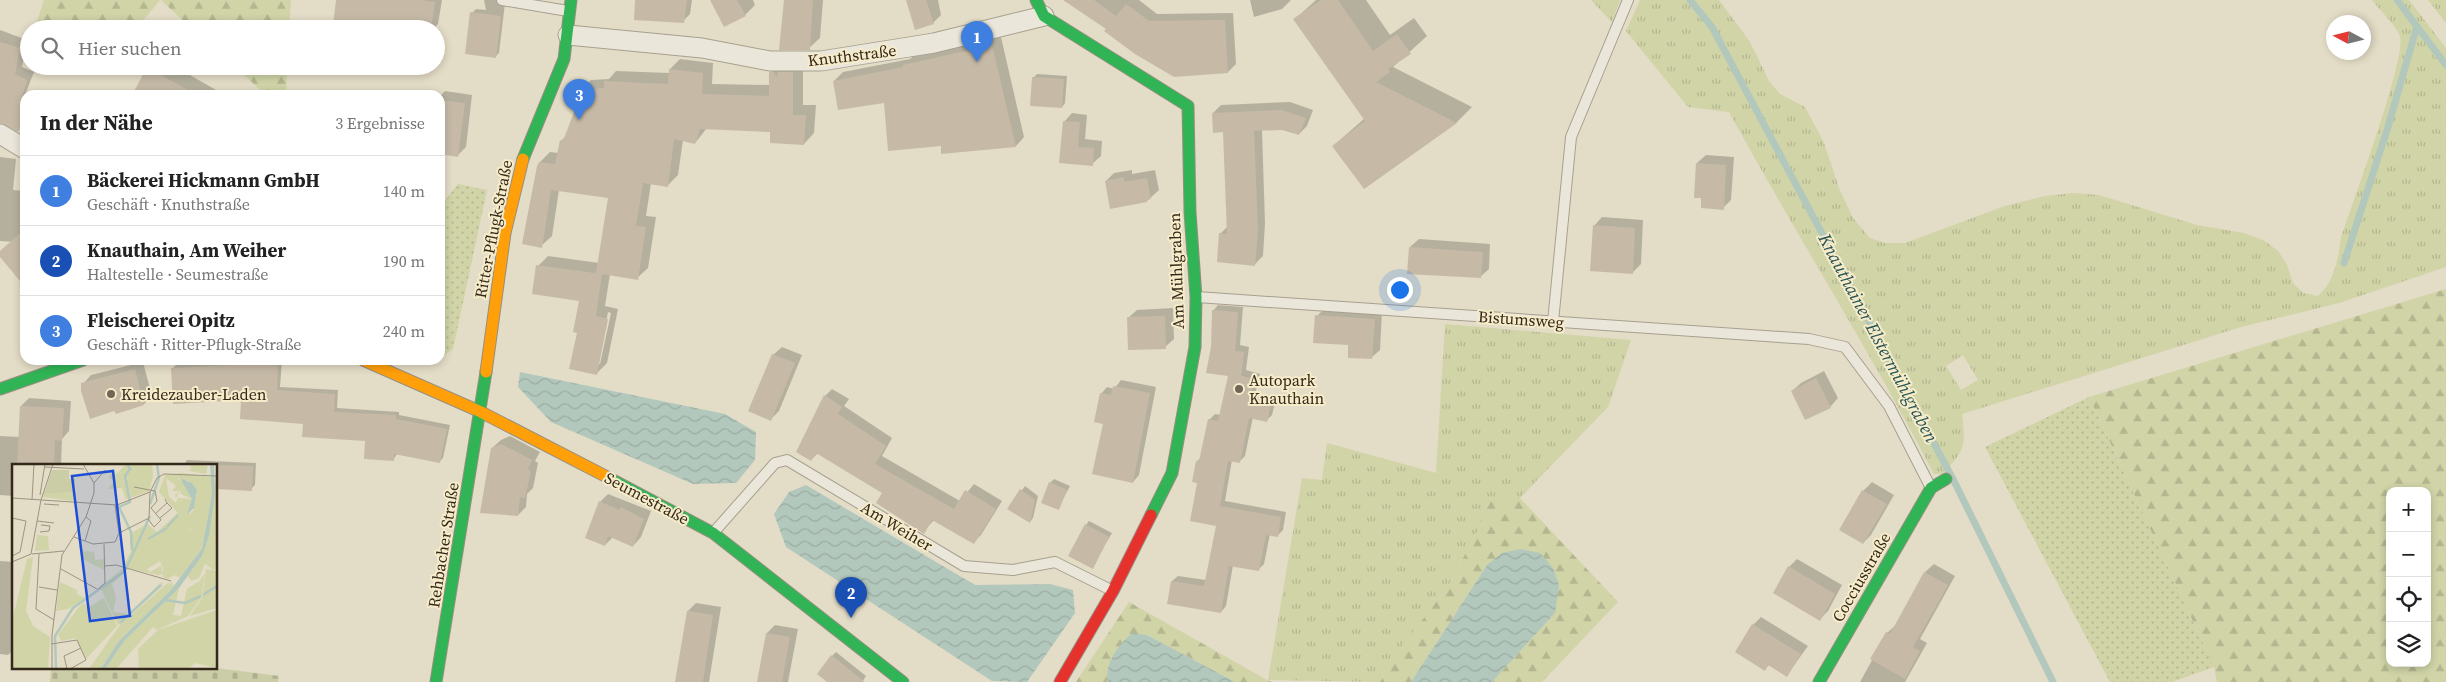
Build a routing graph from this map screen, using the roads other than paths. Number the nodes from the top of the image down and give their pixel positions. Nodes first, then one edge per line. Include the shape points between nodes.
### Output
1 (502, 0) edge
2 (1628, 0) edge
3 (571, 6) edge
4 (1040, 8) edge
5 (568, 35) junction
6 (0, 134) edge
7 (20, 146) edge
8 (1196, 297) junction
9 (1553, 322) junction
10 (69, 365) edge
11 (374, 365) edge
12 (0, 389) edge
13 (481, 412) junction
14 (1946, 478) dead end
15 (1931, 488) junction
16 (713, 534) junction
17 (1114, 592) junction
18 (436, 682) edge
19 (903, 682) edge
20 (1060, 682) edge
21 (1819, 682) edge

1 - 3 lane
2 - 9 lane via 1571,137
3 - 5 street, Ritter-Pflugk-Straße
4 - 5 street, Knuthstraße via 934,43 820,61 770,61 702,48
4 - 8 street, Am Mühlgraben via 1188,106
5 - 13 street, Ritter-Pflugk-Straße via 564,59 530,135 517,174 502,251
6 - 7 street
8 - 9 lane, Bistumsweg
8 - 17 street, Am Mühlgraben via 1194,347 1172,474
9 - 15 lane, Bistumsweg via 1809,339 1845,347 1889,406
10 - 12 street
11 - 13 street, Seumestraße
13 - 16 street, Seumestraße
13 - 18 street, Rehbacher Straße
14 - 15 street, Cocciusstraße
15 - 21 street, Cocciusstraße
16 - 17 lane, Am Weiher via 775,463 787,460 964,566 1013,570 1055,562
16 - 19 street, Seumestraße
17 - 20 street, Am Mühlgraben

